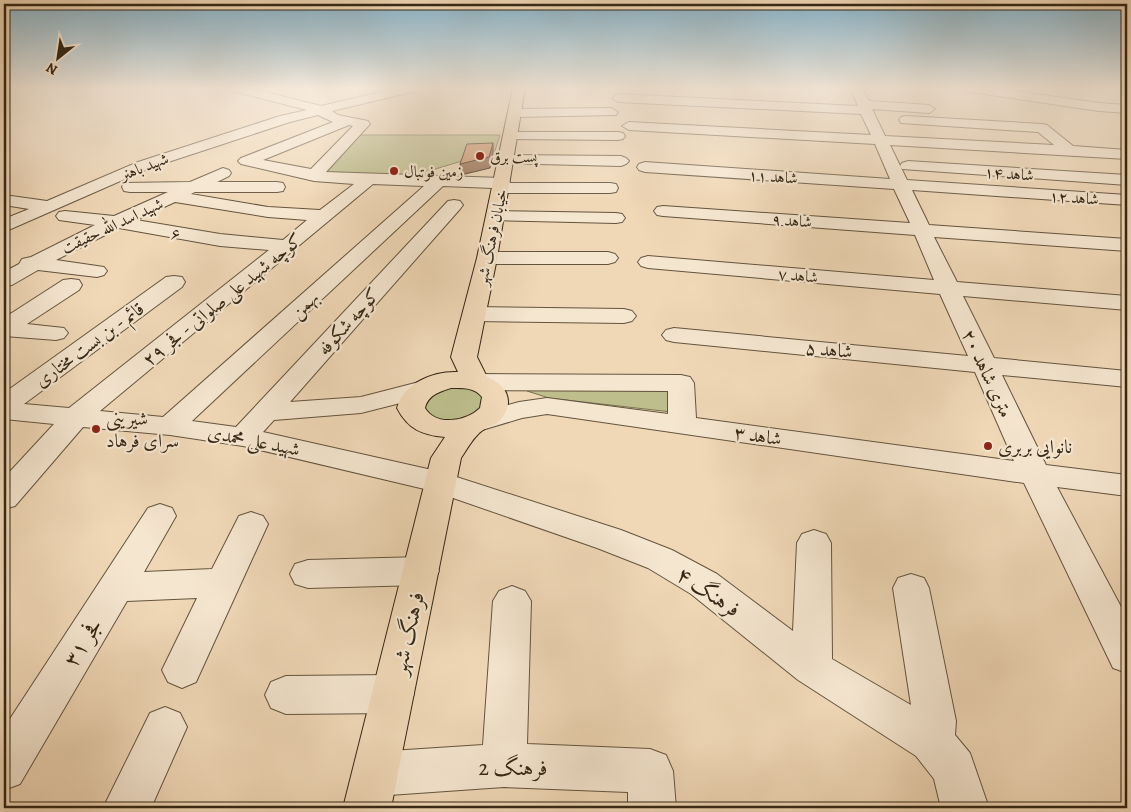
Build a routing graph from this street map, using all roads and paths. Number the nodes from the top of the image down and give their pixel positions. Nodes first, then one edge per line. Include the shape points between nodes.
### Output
1 (265, 126) edge
2 (335, 126) edge
3 (360, 126) edge
4 (513, 126) edge
5 (629, 126) dead end
6 (873, 126) edge
7 (1006, 126) edge
8 (247, 131) junction
9 (276, 134) dead end
10 (1049, 134) junction
11 (511, 136) junction
12 (618, 136) dead end
13 (1076, 136) dead end
14 (880, 140) junction
15 (207, 144) junction
16 (242, 149) dead end
17 (1069, 151) junction
18 (1127, 154) edge
19 (506, 160) junction
20 (621, 160) dead end
21 (645, 167) dead end
22 (223, 173) dead end
23 (896, 175) junction
24 (314, 176) junction
25 (1127, 180) edge
26 (362, 185) junction
27 (501, 186) junction
28 (130, 187) dead end
29 (277, 187) dead end
30 (191, 188) junction
31 (610, 188) dead end
32 (416, 192) junction
33 (173, 196) junction
34 (4, 200) edge
35 (1127, 200) edge
36 (48, 206) junction
37 (663, 211) dead end
38 (65, 216) dead end
39 (323, 216) junction
40 (495, 216) junction
41 (616, 218) dead end
42 (116, 222) junction
43 (4, 226) edge
44 (922, 230) junction
45 (53, 236) dead end
46 (82, 238) junction
47 (1127, 245) edge
48 (287, 246) junction
49 (487, 258) junction
50 (608, 258) dead end
51 (4, 261) edge
52 (648, 262) dead end
53 (33, 264) junction
54 (97, 271) dead end
55 (4, 280) edge
56 (174, 282) dead end
57 (71, 285) dead end
58 (948, 288) junction
59 (1127, 303) edge
60 (474, 314) junction
61 (624, 316) dead end
62 (4, 328) edge
63 (56, 332) dead end
64 (674, 335) dead end
65 (464, 357) junction
66 (984, 364) junction
67 (1127, 379) edge
68 (432, 385) junction
69 (485, 387) junction
70 (8, 404) edge
71 (361, 405) junction
72 (547, 406) junction
73 (84, 410) junction
74 (177, 420) junction
75 (255, 423) junction
76 (477, 423) junction
77 (682, 424) junction
78 (433, 446) junction
79 (1035, 474) junction
80 (1127, 485) edge
81 (4, 498) edge
82 (160, 516) dead end
83 (251, 524) dead end
84 (814, 543) dead end
85 (421, 571) junction
86 (308, 574) dead end
87 (223, 583) junction
88 (116, 587) junction
89 (911, 588) dead end
90 (512, 601) dead end
91 (1127, 656) edge
92 (812, 668) junction
93 (182, 670) dead end
94 (393, 694) junction
95 (286, 695) dead end
96 (165, 727) dead end
97 (939, 750) junction
98 (504, 765) junction
99 (4, 768) edge
100 (651, 789) edge
101 (371, 791) edge
102 (127, 808) edge
103 (965, 808) edge

1 - 8 street, شهید باهنر
2 - 24 street via 246,161
3 - 24 street
4 - 11 main road, خیابان فرهنگ شهر
5 - 14 street
6 - 14 street, ۲۰ متری شاهد
7 - 10 street via 1042,128
8 - 9 street
8 - 15 street, شهید باهنر
10 - 13 street
10 - 17 street
11 - 12 street
11 - 19 main road, خیابان فرهنگ شهر
14 - 17 street
14 - 23 street, ۲۰ متری شاهد
15 - 16 street
15 - 36 street, شهید باهنر via 127,172
17 - 18 street
19 - 20 street
19 - 27 main road, خیابان فرهنگ شهر
21 - 23 street, شاهد ۱۱
22 - 30 street, شهید اسد الله حقیقت
23 - 25 street, شاهد ۱۴
23 - 35 street, شاهد ۱۲
23 - 44 street, ۲۰ متری شاهد
24 - 26 street
26 - 32 street
26 - 39 street, کوچه شهید علی صلواتی - فجر ۲۹
27 - 31 street
27 - 32 street, بهمن via 438,182
27 - 40 main road, خیابان فرهنگ شهر
28 - 30 street
29 - 30 street
30 - 33 street, شهید اسد الله حقیقت
32 - 74 street, بهمن
32 - 75 street, کوچه شکوفه via 454,205
33 - 39 street via 268,212
33 - 42 street, شهید اسد الله حقیقت
34 - 36 street
36 - 43 street, شهید باهنر
37 - 44 street, شاهد ۹
38 - 42 street, ۶
39 - 48 street, کوچه شهید علی صلواتی - فجر ۲۹
40 - 41 street
40 - 49 main road, خیابان فرهنگ شهر
42 - 46 street, شهید اسد الله حقیقت
42 - 48 street, ۶ via 220,240
44 - 47 street, شاهد ۹
44 - 58 street, ۲۰ متری شاهد
45 - 46 street
46 - 53 street, شهید اسد الله حقیقت
48 - 73 street, کوچه شهید علی صلواتی - فجر ۲۹
49 - 50 street
49 - 60 main road, خیابان فرهنگ شهر
51 - 53 street
52 - 58 street, شاهد ۷
53 - 54 street
53 - 55 street, شهید اسد الله حقیقت
56 - 70 street, قائم - بن بست مختاری
57 - 62 street
58 - 59 street, شاهد ۷
58 - 66 street, ۲۰ متری شاهد
60 - 61 street
60 - 65 main road, خیابان فرهنگ شهر
62 - 63 street
64 - 66 street, شاهد ۵
65 - 68 main road
65 - 69 main road
66 - 67 street, شاهد ۵
66 - 79 street, ۲۰ متری شاهد
68 - 69 main road via 459,380
68 - 71 street
68 - 78 main road via 411,402 410,409
69 - 72 street
69 - 76 main road via 496,400 494,409
69 - 77 street via 681,383
70 - 73 street, شهید علی محمدی
71 - 75 street
71 - 78 street
72 - 76 street, شاهد ۳ via 519,410
72 - 77 street, شاهد ۳
73 - 74 street, شهید علی محمدی
73 - 81 street, کوچه شهید علی صلواتی - فجر ۲۹
74 - 75 street, شهید علی محمدی
75 - 78 street, شهید علی محمدی
76 - 78 main road via 457,441
77 - 79 street, شاهد ۳
78 - 85 main road, فرهنگ شهر
78 - 92 street, فرهنگ ۴ via 609,540 660,559 704,584
79 - 80 street, شاهد ۳
79 - 91 street, ۲۰ متری شاهد
82 - 88 street, فجر ۳۱
83 - 87 street
84 - 92 street
85 - 86 street
85 - 94 main road, فرهنگ شهر
87 - 88 street
87 - 93 street
88 - 99 street, فجر ۳۱
89 - 97 street
90 - 98 street
92 - 97 street, فرهنگ ۴
94 - 95 street
94 - 101 main road, فرهنگ شهر
96 - 102 street
97 - 103 street via 954,769
98 - 100 street, فرهنگ 2
98 - 101 street, فرهنگ 2

